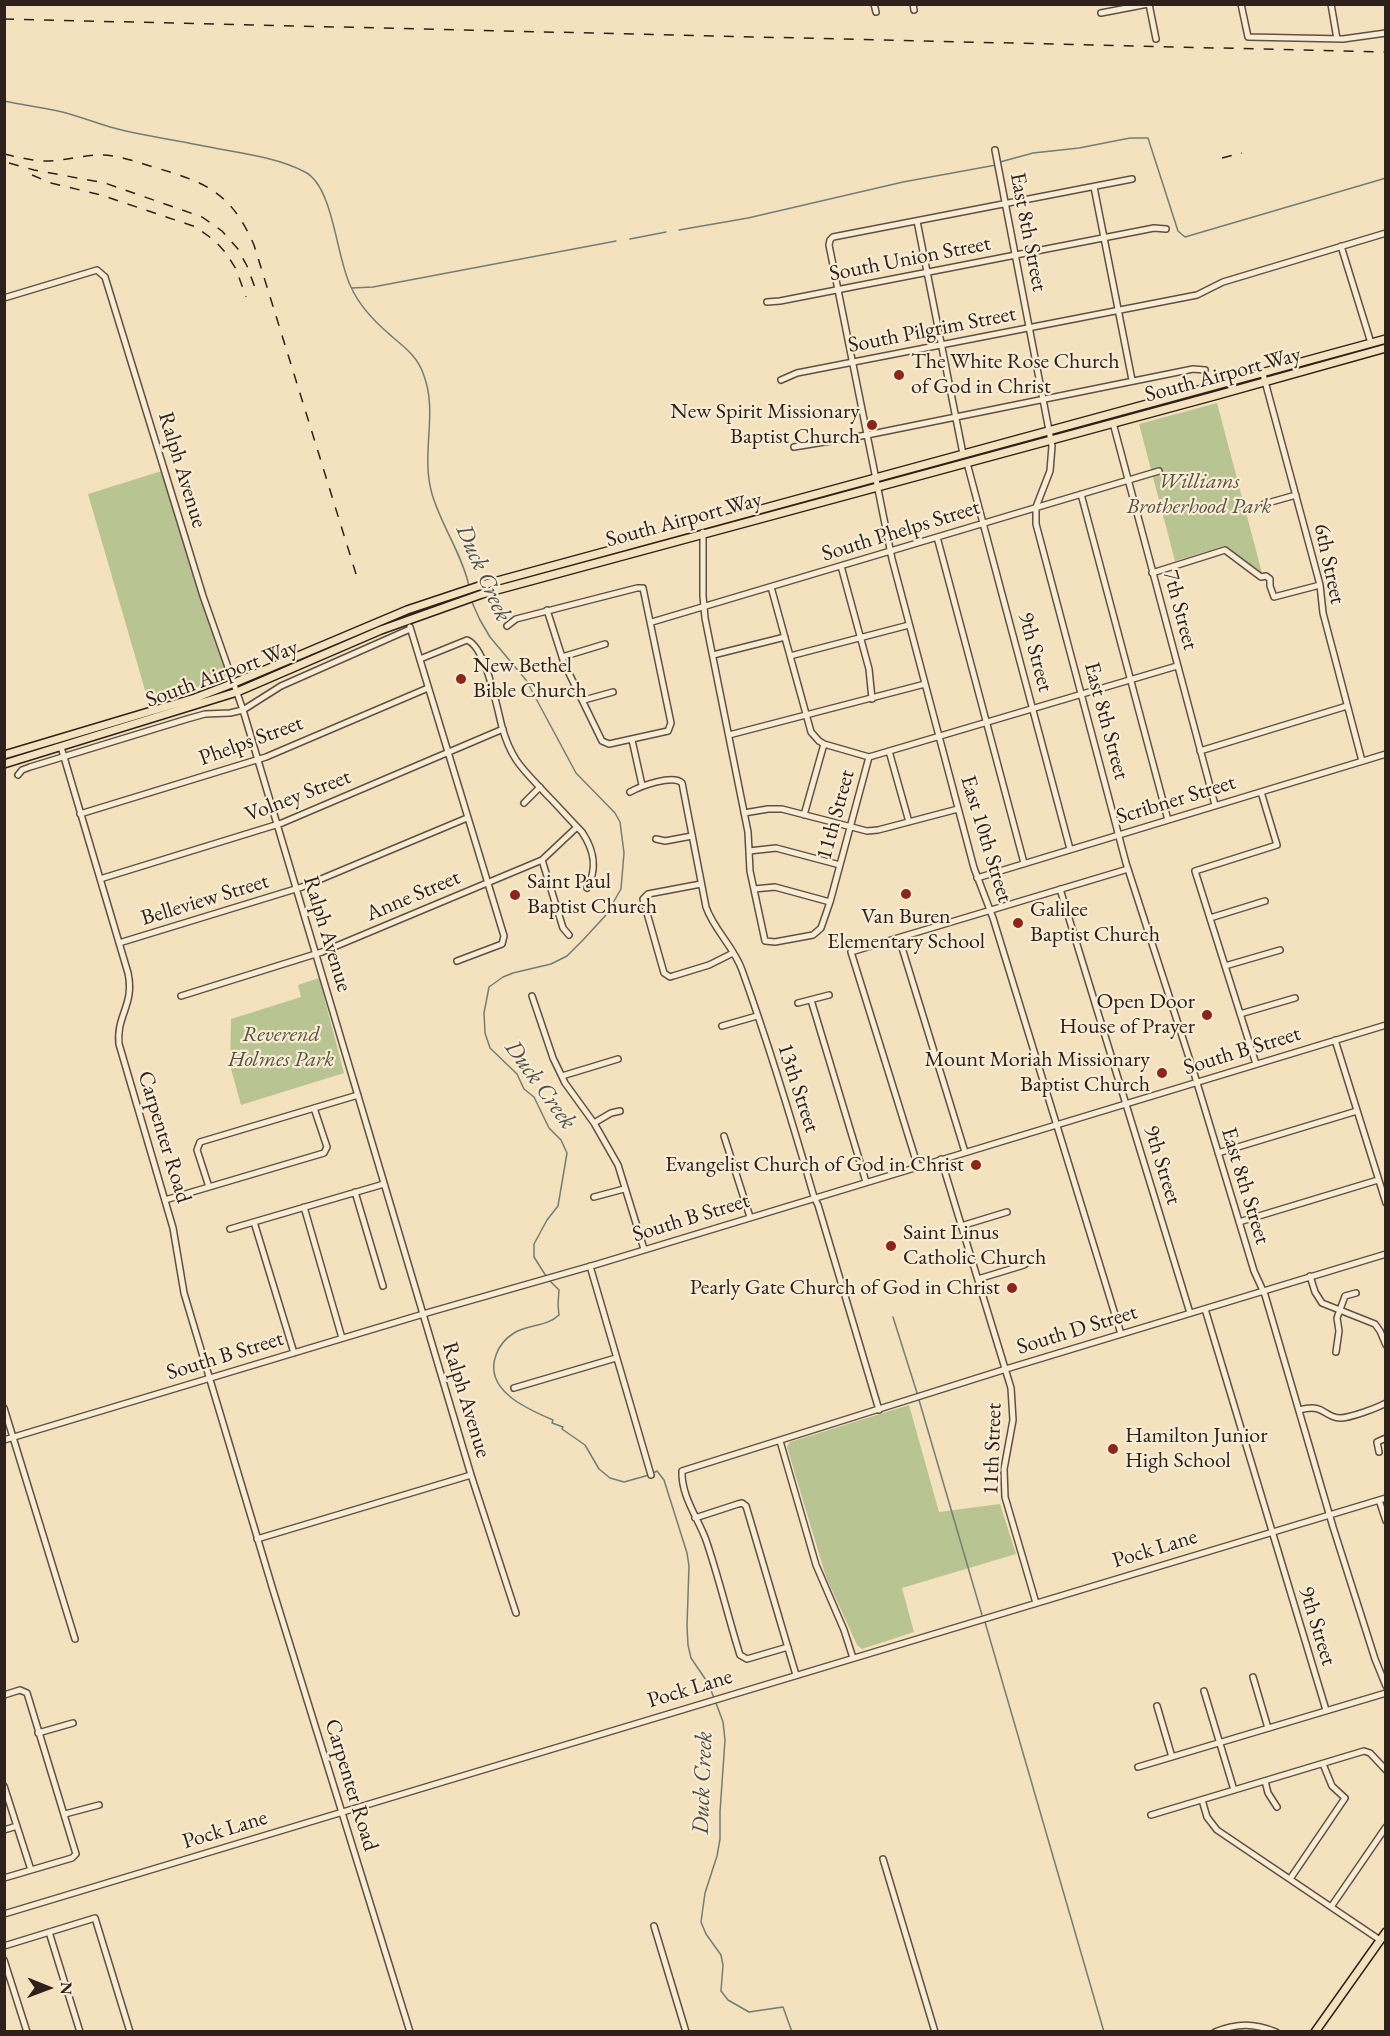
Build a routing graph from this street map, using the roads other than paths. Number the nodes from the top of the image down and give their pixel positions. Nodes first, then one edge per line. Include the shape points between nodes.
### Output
1 (874, 4) edge
2 (1149, 4) edge
3 (1241, 4) edge
4 (1331, 4) edge
5 (876, 12) dead end
6 (1101, 13) dead end
7 (1386, 33) edge
8 (1156, 39) dead end
9 (1337, 39) junction
10 (995, 150) dead end
11 (1132, 179) dead end
12 (1094, 187) junction
13 (1005, 204) junction
14 (917, 221) junction
15 (1166, 230) dead end
16 (1386, 233) edge
17 (1104, 238) junction
18 (1341, 246) junction
19 (1016, 255) junction
20 (927, 273) junction
21 (839, 290) junction
22 (4, 298) edge
23 (767, 302) dead end
24 (1118, 310) junction
25 (1030, 327) junction
26 (1386, 339) edge
27 (1371, 343) junction
28 (941, 345) junction
29 (1386, 348) edge
30 (853, 362) junction
31 (1205, 370) dead end
32 (1263, 374) junction
33 (781, 380) dead end
34 (1132, 380) junction
35 (1265, 382) junction
36 (1044, 399) junction
37 (956, 417) junction
38 (1113, 423) junction
39 (867, 435) junction
40 (1051, 435) junction
41 (794, 447) dead end
42 (963, 454) junction
43 (967, 463) junction
44 (1159, 471) dead end
45 (876, 477) junction
46 (1128, 480) junction
47 (878, 486) junction
48 (1081, 494) junction
49 (1296, 495) junction
50 (1264, 504) dead end
51 (1036, 507) junction
52 (983, 523) junction
53 (703, 530) junction
54 (937, 537) junction
55 (890, 551) junction
56 (841, 566) junction
57 (1152, 573) junction
58 (1320, 585) junction
59 (771, 587) junction
60 (704, 607) junction
61 (547, 610) junction
62 (409, 620) junction
63 (652, 622) junction
64 (909, 625) junction
65 (507, 626) dead end
66 (410, 629) junction
67 (785, 637) junction
68 (860, 638) junction
69 (605, 644) dead end
70 (713, 655) junction
71 (790, 656) junction
72 (562, 657) junction
73 (420, 659) junction
74 (1178, 666) junction
75 (1131, 680) junction
76 (234, 684) junction
77 (925, 684) junction
78 (428, 688) junction
79 (237, 692) junction
80 (614, 692) dead end
81 (1081, 694) junction
82 (872, 699) junction
83 (584, 700) junction
84 (1347, 706) junction
85 (1033, 709) junction
86 (243, 710) junction
87 (806, 716) junction
88 (987, 723) junction
89 (503, 729) junction
90 (729, 735) junction
91 (939, 738) junction
92 (632, 740) junction
93 (824, 744) junction
94 (61, 747) junction
95 (889, 751) junction
96 (1200, 751) junction
97 (448, 754) junction
98 (1386, 754) edge
99 (4, 755) edge
100 (63, 757) junction
101 (869, 757) junction
102 (257, 759) junction
103 (1362, 761) junction
104 (4, 764) edge
105 (18, 775) dead end
106 (642, 785) junction
107 (540, 787) junction
108 (630, 792) dead end
109 (1261, 792) junction
110 (524, 803) dead end
111 (1215, 805) junction
112 (958, 809) junction
113 (744, 813) junction
114 (80, 814) junction
115 (804, 815) junction
116 (467, 818) junction
117 (1168, 820) junction
118 (909, 822) junction
119 (277, 825) junction
120 (577, 827) junction
121 (850, 828) junction
122 (1119, 835) junction
123 (692, 836) junction
124 (656, 839) dead end
125 (1070, 849) junction
126 (748, 851) junction
127 (542, 860) junction
128 (1024, 863) junction
129 (840, 865) junction
130 (1128, 869) junction
131 (977, 878) junction
132 (100, 879) junction
133 (487, 883) junction
134 (701, 884) junction
135 (587, 888) dead end
136 (296, 889) junction
137 (754, 889) junction
138 (1060, 889) junction
139 (830, 902) junction
140 (1265, 902) dead end
141 (990, 911) junction
142 (1210, 918) junction
143 (569, 935) dead end
144 (899, 938) junction
145 (119, 943) junction
146 (1280, 950) dead end
147 (733, 953) junction
148 (315, 954) junction
149 (457, 961) dead end
150 (1225, 966) junction
151 (829, 995) dead end
152 (181, 996) dead end
153 (532, 996) dead end
154 (1295, 998) dead end
155 (811, 1000) junction
156 (798, 1003) dead end
157 (1240, 1014) junction
158 (757, 1016) junction
159 (1386, 1025) edge
160 (722, 1026) dead end
161 (1335, 1040) junction
162 (618, 1059) dead end
163 (1256, 1064) junction
164 (562, 1076) junction
165 (1196, 1082) junction
166 (357, 1095) junction
167 (1126, 1103) junction
168 (315, 1108) junction
169 (620, 1110) dead end
170 (1357, 1111) junction
171 (594, 1123) junction
172 (1056, 1124) junction
173 (724, 1136) dead end
174 (965, 1152) junction
175 (1218, 1153) junction
176 (941, 1159) junction
177 (918, 1167) junction
178 (1378, 1180) junction
179 (866, 1182) junction
180 (384, 1184) junction
181 (209, 1187) junction
182 (624, 1189) junction
183 (355, 1192) junction
184 (594, 1197) dead end
185 (814, 1197) junction
186 (165, 1200) junction
187 (1386, 1203) edge
188 (304, 1207) junction
189 (1007, 1212) dead end
190 (750, 1217) junction
191 (254, 1222) junction
192 (1239, 1222) junction
193 (962, 1226) junction
194 (230, 1229) dead end
195 (644, 1249) junction
196 (1386, 1254) edge
197 (1035, 1257) dead end
198 (590, 1266) junction
199 (1310, 1276) junction
200 (978, 1279) junction
201 (383, 1286) dead end
202 (1263, 1291) junction
203 (1356, 1293) dead end
204 (1205, 1309) junction
205 (1339, 1311) junction
206 (1190, 1313) junction
207 (423, 1314) junction
208 (1120, 1334) junction
209 (342, 1338) junction
210 (1386, 1345) edge
211 (1336, 1352) dead end
212 (294, 1353) junction
213 (616, 1358) junction
214 (1006, 1369) junction
215 (210, 1378) junction
216 (514, 1388) dead end
217 (1386, 1403) edge
218 (4, 1408) edge
219 (879, 1410) junction
220 (1299, 1410) junction
221 (14, 1437) junction
222 (1386, 1438) edge
223 (4, 1440) edge
224 (780, 1441) junction
225 (1379, 1452) dead end
226 (471, 1475) junction
227 (651, 1475) dead end
228 (1382, 1499) edge
229 (1330, 1515) junction
230 (695, 1518) junction
231 (1386, 1521) edge
232 (1272, 1532) junction
233 (257, 1539) junction
234 (1036, 1603) junction
235 (516, 1613) dead end
236 (75, 1639) dead end
237 (788, 1647) junction
238 (853, 1658) junction
239 (796, 1675) junction
240 (1252, 1677) dead end
241 (1386, 1686) edge
242 (1204, 1691) dead end
243 (1386, 1693) edge
244 (4, 1695) edge
245 (1157, 1706) dead end
246 (1326, 1710) junction
247 (73, 1722) dead end
248 (1268, 1728) junction
249 (38, 1733) junction
250 (1220, 1743) junction
251 (1172, 1757) junction
252 (1323, 1764) junction
253 (1138, 1767) dead end
254 (1386, 1770) edge
255 (1265, 1781) junction
256 (4, 1786) edge
257 (1234, 1790) junction
258 (1202, 1800) junction
259 (99, 1804) dead end
260 (1277, 1807) dead end
261 (342, 1812) junction
262 (65, 1814) junction
263 (1151, 1815) dead end
264 (17, 1826) junction
265 (1386, 1827) edge
266 (4, 1830) edge
267 (882, 1859) dead end
268 (31, 1870) junction
269 (4, 1878) edge
270 (1290, 1879) junction
271 (1331, 1907) junction
272 (4, 1914) edge
273 (654, 1926) dead end
274 (49, 1932) junction
275 (1386, 1932) edge
276 (1380, 1940) junction
277 (4, 1946) edge
278 (4, 1960) edge
279 (27, 2031) edge
280 (80, 2031) edge
281 (130, 2031) edge
282 (410, 2031) edge
283 (686, 2031) edge
284 (935, 2031) edge
285 (1215, 2031) edge
286 (1276, 2031) edge
287 (1316, 2031) edge

1 - 5 street
2 - 6 street
2 - 8 street
3 - 9 street via 1247,36
4 - 9 street
7 - 9 street
10 - 13 street, East 8th Street
11 - 12 street
12 - 13 street
12 - 17 street
13 - 14 street
13 - 19 street, East 8th Street
14 - 20 street
14 - 21 street, East 10th Street via 833,237 829,245
15 - 17 street, South Union Street via 1154,228
16 - 18 street
17 - 19 street, South Union Street
17 - 24 street
18 - 24 street, South Pilgrim Street via 1223,282 1197,294
18 - 27 street
19 - 20 street, South Union Street
19 - 25 street, East 8th Street
20 - 21 street, South Union Street
20 - 28 street
21 - 23 street, South Union Street
21 - 30 street, East 10th Street
22 - 76 street, Ralph Avenue via 97,270 104,275
24 - 25 street, South Pilgrim Street
24 - 34 street
25 - 28 street, South Pilgrim Street
25 - 36 street, East 8th Street
26 - 27 main road, South Airport Way
27 - 32 main road, South Airport Way
28 - 30 street, South Pilgrim Street
28 - 37 street
29 - 35 main road, South Airport Way
30 - 33 street, South Pilgrim Street via 796,373
30 - 39 street, East 10th Street
31 - 34 street
32 - 35 street, 6th Street
32 - 40 main road, South Airport Way
34 - 36 street
35 - 38 main road, South Airport Way
35 - 49 street, 6th Street
36 - 37 street
36 - 40 street, East 8th Street
37 - 39 street
37 - 42 street
38 - 40 main road, South Airport Way
38 - 46 street, 7th Street
39 - 41 street
39 - 45 street, East 10th Street
40 - 42 main road, South Airport Way
40 - 43 main road, South Airport Way
40 - 51 street, East 8th Street via 1050,471
42 - 45 main road, South Airport Way
43 - 47 main road, South Airport Way
43 - 52 street, 9th Street
44 - 46 street, South Phelps Street
45 - 47 street, East 10th Street
45 - 53 main road, South Airport Way
46 - 48 street, South Phelps Street
46 - 57 street, 7th Street
47 - 53 main road, South Airport Way
47 - 55 street, East 10th Street
48 - 51 street, South Phelps Street
48 - 75 street
49 - 50 street
49 - 58 street, 6th Street
51 - 52 street, South Phelps Street
51 - 81 street, East 8th Street via 1036,524
52 - 54 street, South Phelps Street
52 - 85 street, 9th Street
53 - 60 street
53 - 62 main road, South Airport Way via 479,595
53 - 76 main road, South Airport Way via 462,591 400,613
54 - 55 street, South Phelps Street
54 - 88 street
55 - 56 street, South Phelps Street
55 - 64 street, East 10th Street
56 - 59 street, South Phelps Street
56 - 68 street
57 - 58 street via 1225,550 1270,579 1274,597
57 - 74 street, 7th Street
58 - 84 street, 6th Street via 1323,613
59 - 60 street, South Phelps Street
59 - 67 street, 11th Street
60 - 63 street, South Phelps Street
60 - 70 street
61 - 63 street via 644,588
61 - 65 street via 516,619
61 - 72 street
62 - 66 street
62 - 79 main road, South Airport Way
63 - 92 street via 670,729
64 - 68 street
64 - 77 street, East 10th Street
66 - 73 street
66 - 86 street via 280,686
67 - 70 street
67 - 71 street, 11th Street
68 - 71 street
68 - 82 street
69 - 72 street
70 - 90 street
71 - 87 street, 11th Street
72 - 83 street
73 - 78 street
73 - 89 street via 471,641 481,656
74 - 75 street
74 - 96 street, 7th Street
75 - 81 street
75 - 117 street
76 - 79 street, Ralph Avenue
76 - 99 main road, South Airport Way
77 - 82 street
77 - 91 street, East 10th Street
78 - 97 street
78 - 102 street, Phelps Street
79 - 86 street, Ralph Avenue
79 - 94 main road, South Airport Way
80 - 83 street
81 - 85 street
81 - 122 street, East 8th Street
82 - 87 street
83 - 92 street via 604,742
84 - 96 street
84 - 103 street, 6th Street
85 - 88 street
85 - 125 street, 9th Street
86 - 100 street via 206,714
86 - 102 street, Ralph Avenue
87 - 90 street
87 - 93 street, 11th Street via 813,735
88 - 91 street
88 - 128 street
89 - 97 street, Volney Street
89 - 107 street via 524,772
90 - 113 street
91 - 95 street
91 - 112 street, East 10th Street
92 - 106 street
93 - 101 street, 11th Street
93 - 115 street
94 - 100 street, Carpenter Road
94 - 104 main road, South Airport Way
95 - 101 street
95 - 118 street
96 - 111 street, 7th Street
97 - 116 street
97 - 119 street, Volney Street
98 - 103 street, Scribner Street
100 - 105 street via 30,766
100 - 114 street, Carpenter Road
101 - 121 street, 11th Street
102 - 114 street, Phelps Street
102 - 119 street, Ralph Avenue
103 - 109 street, Scribner Street
106 - 108 street
106 - 123 street, 13th Street via 680,780
107 - 110 street
107 - 120 street
109 - 111 street, Scribner Street
109 - 142 street via 1277,845 1195,871
111 - 117 street, Scribner Street
112 - 118 street
112 - 131 street, East 10th Street
113 - 115 street via 776,808
113 - 126 street
114 - 132 street, Carpenter Road
115 - 121 street
116 - 133 street
116 - 136 street, Belleview Street
117 - 122 street, Scribner Street
118 - 121 street via 874,831
119 - 132 street, Volney Street
119 - 136 street, Ralph Avenue
120 - 127 street, Anne Street
120 - 135 street via 588,841 594,862 594,874
121 - 129 street, 11th Street
122 - 125 street, Scribner Street
122 - 130 street, East 8th Street
123 - 124 street
123 - 134 street, 13th Street
125 - 128 street, Scribner Street
126 - 129 street via 776,848
126 - 137 street
127 - 133 street, Anne Street
127 - 143 street via 563,928
128 - 131 street, Scribner Street
129 - 139 street, 11th Street
130 - 138 street
130 - 165 street, East 8th Street
131 - 141 street, East 10th Street
132 - 145 street, Carpenter Road
133 - 148 street, Anne Street
133 - 149 street via 504,941
134 - 147 street, 13th Street via 711,920
134 - 147 street via 648,894 643,899 664,973 673,976
136 - 145 street, Belleview Street
136 - 148 street, Ralph Avenue
137 - 139 street via 776,887
137 - 139 street, 11th Street via 765,941 816,933
138 - 141 street
138 - 167 street, 9th Street
140 - 142 street
141 - 144 street
141 - 172 street, East 10th Street
142 - 150 street
144 - 174 street
144 - 177 street via 851,952
145 - 186 street, Carpenter Road via 131,992 120,1022 119,1044
146 - 150 street
147 - 158 street, 13th Street
148 - 152 street, Anne Street
148 - 166 street, Ralph Avenue
150 - 157 street
151 - 155 street
153 - 164 street
154 - 157 street
155 - 156 street
155 - 179 street
157 - 163 street
158 - 160 street
158 - 185 street, 13th Street
159 - 161 street, South B Street
161 - 163 street, South B Street
161 - 170 street
162 - 164 street
163 - 165 street, South B Street
164 - 171 street
165 - 167 street, South B Street
165 - 175 street, East 8th Street
166 - 168 street
166 - 180 street, Ralph Avenue
167 - 172 street, South B Street
167 - 206 street, 9th Street
168 - 181 street via 326,1144 324,1153
168 - 181 street via 200,1142 197,1150
169 - 171 street
170 - 175 street
170 - 178 street
171 - 182 street via 618,1166
172 - 174 street, South B Street
172 - 208 street, East 10th Street
173 - 190 street
174 - 176 street, South B Street
175 - 192 street, East 8th Street
176 - 177 street, South B Street
176 - 193 street, 11th Street
177 - 179 street, South B Street
178 - 187 street
178 - 192 street
179 - 185 street, South B Street
180 - 183 street
180 - 207 street, Ralph Avenue
181 - 186 street
182 - 184 street
182 - 195 street
183 - 188 street
183 - 201 street
185 - 190 street, South B Street
185 - 219 street, 13th Street
186 - 215 street, Carpenter Road via 182,1285
188 - 191 street
188 - 209 street
189 - 193 street
190 - 195 street, South B Street
191 - 194 street
191 - 212 street
192 - 202 street, East 8th Street
193 - 200 street, 11th Street
195 - 198 street, South B Street
196 - 199 street, South D Street
197 - 200 street via 1024,1265
198 - 207 street, South B Street
198 - 213 street
199 - 202 street, South D Street
199 - 205 street via 1321,1302
200 - 214 street, 11th Street
202 - 204 street, South D Street
202 - 220 street, East 8th Street
203 - 205 street via 1345,1296
204 - 206 street, South D Street
204 - 232 street, 9th Street
205 - 210 street via 1375,1324
205 - 211 street
206 - 208 street, South D Street
207 - 209 street, South B Street
207 - 226 street, Ralph Avenue
208 - 214 street, South D Street
209 - 212 street, South B Street
212 - 215 street, South B Street
213 - 216 street
213 - 227 street
214 - 219 street, South D Street
214 - 234 street, 11th Street via 1013,1412 1004,1469 1005,1497
215 - 221 street, South B Street
215 - 233 street, Carpenter Road
217 - 220 street via 1340,1418 1315,1407
218 - 221 street
219 - 224 street, South D Street
220 - 229 street, East 8th Street
221 - 223 street, South B Street
221 - 236 street
222 - 225 street via 1377,1442
224 - 230 street, South D Street via 682,1471
224 - 238 street via 816,1565
226 - 233 street
226 - 235 street, Ralph Avenue
228 - 229 street, Pock Lane
228 - 231 street
229 - 232 street, Pock Lane
229 - 241 street, East 8th Street
230 - 237 street via 705,1538 742,1659
230 - 237 street via 742,1503 746,1506
232 - 234 street, Pock Lane
232 - 246 street, 9th Street
233 - 261 street, Carpenter Road
234 - 238 street, Pock Lane
237 - 239 street
238 - 239 street, Pock Lane
239 - 261 street, Pock Lane
240 - 248 street
242 - 250 street
243 - 246 street
244 - 249 street via 23,1690 27,1693
245 - 251 street
246 - 248 street
247 - 249 street
248 - 250 street
249 - 262 street
250 - 251 street
250 - 257 street
251 - 253 street
252 - 254 street via 1366,1751
252 - 255 street
252 - 270 street via 1332,1786 1345,1798
255 - 257 street
255 - 260 street
256 - 264 street
257 - 258 street
258 - 263 street
258 - 270 street via 1217,1830
259 - 262 street
261 - 272 street, Pock Lane
261 - 282 street, Carpenter Road
262 - 268 street via 76,1854
264 - 266 street
264 - 268 street
265 - 271 street
267 - 284 street
268 - 269 street
270 - 271 street
271 - 276 street
273 - 283 street
274 - 277 street
274 - 280 street
274 - 281 street via 95,1918
275 - 276 main road
276 - 287 main road
278 - 279 street
285 - 286 street via 1247,2024

